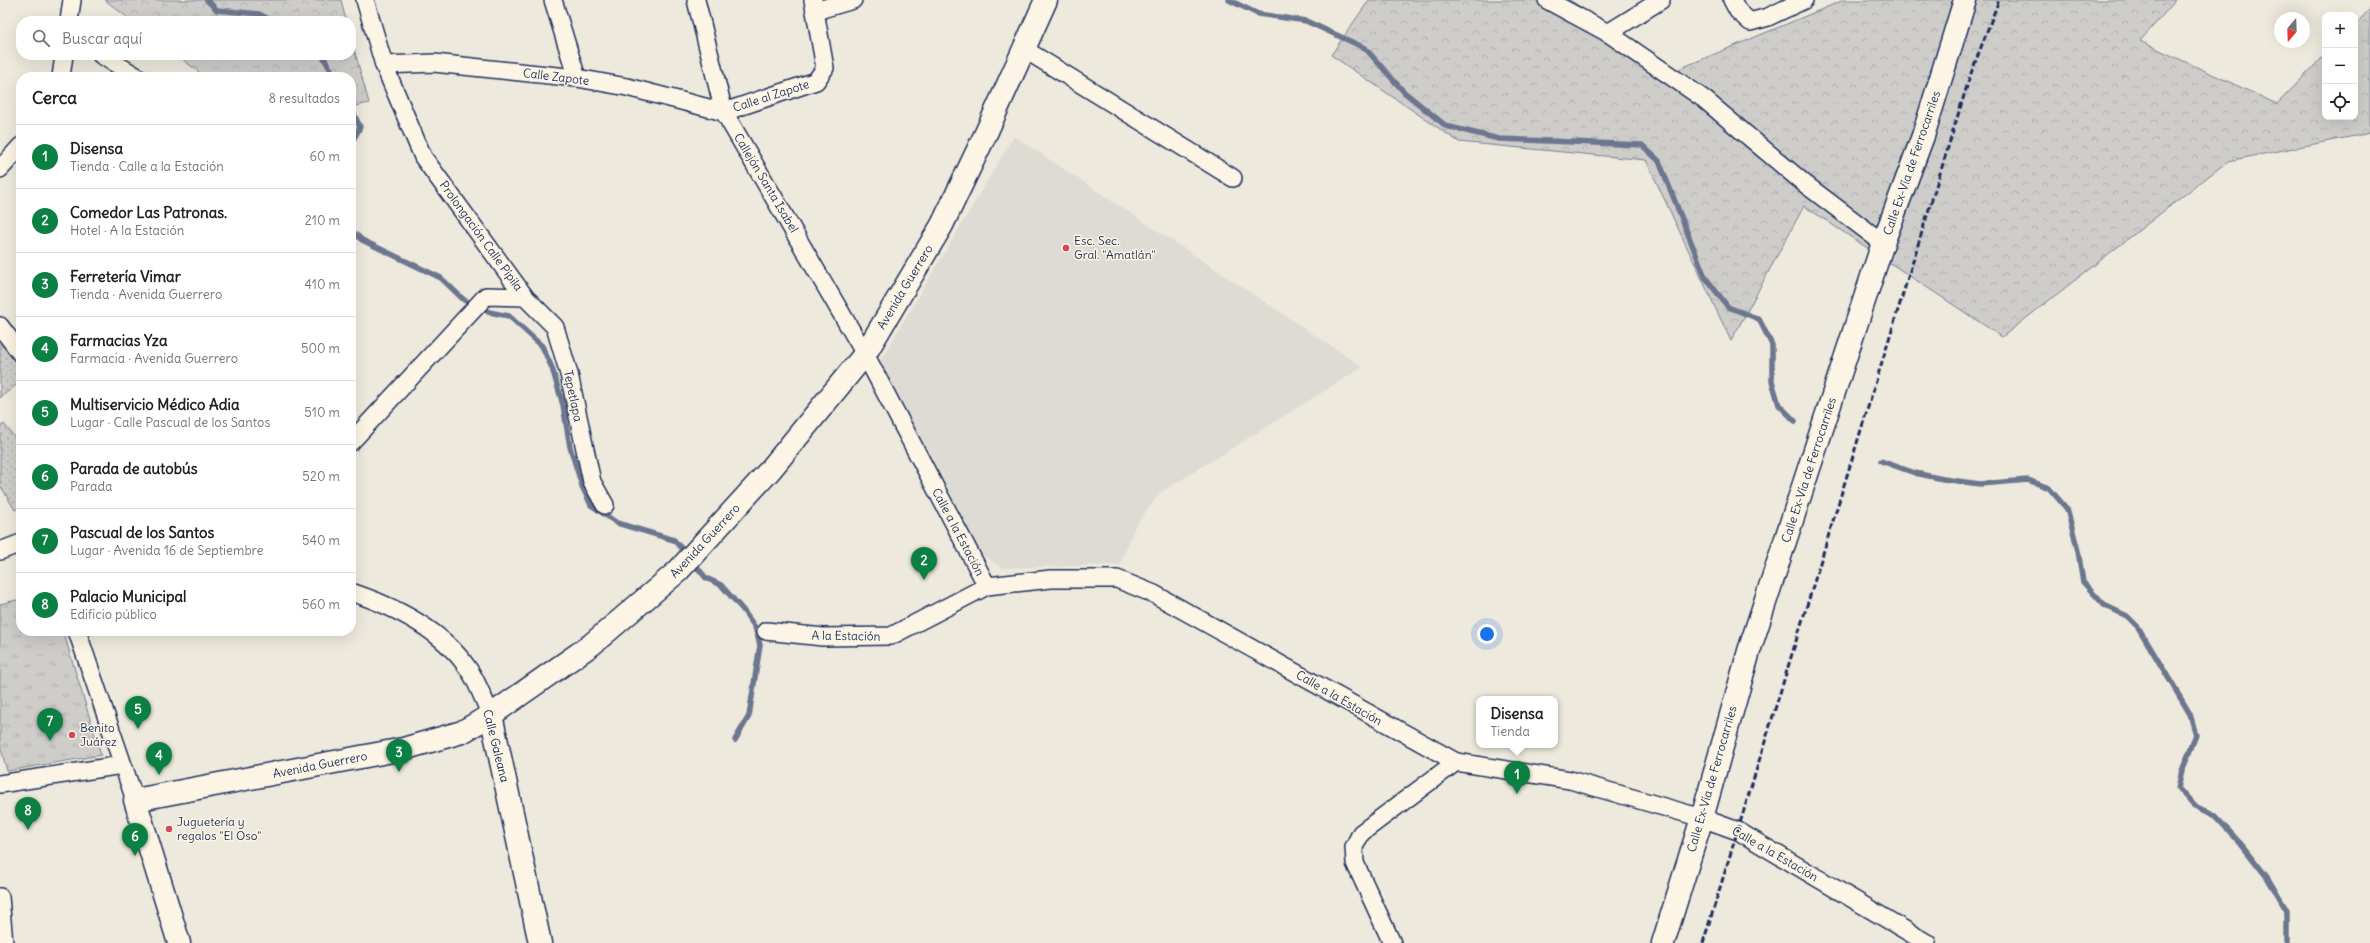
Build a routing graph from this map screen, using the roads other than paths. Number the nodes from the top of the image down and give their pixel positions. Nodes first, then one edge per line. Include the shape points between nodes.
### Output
1 (72, 0) edge
2 (365, 0) edge
3 (553, 0) edge
4 (696, 0) edge
5 (853, 0) edge
6 (1046, 0) edge
7 (1547, 0) edge
8 (1661, 0) edge
9 (1732, 0) edge
10 (1804, 0) edge
11 (1965, 0) edge
12 (814, 5) edge
13 (70, 16) edge
14 (1608, 33) junction
15 (1024, 49) junction
16 (63, 60) edge
17 (109, 60) edge
18 (384, 65) junction
19 (62, 72) edge
20 (130, 72) edge
21 (577, 78) junction
22 (724, 112) junction
23 (16, 151) edge
24 (0, 169) edge
25 (1233, 178) dead end
26 (1883, 243) junction
27 (525, 297) junction
28 (0, 326) edge
29 (16, 347) edge
30 (865, 354) junction
31 (356, 437) edge
32 (605, 505) dead end
33 (16, 545) edge
34 (0, 551) edge
35 (986, 586) junction
36 (356, 594) edge
37 (766, 631) dead end
38 (79, 636) edge
39 (491, 715) junction
40 (1456, 762) junction
41 (122, 764) junction
42 (0, 784) edge
43 (135, 800) junction
44 (1702, 818) junction
45 (0, 897) edge
46 (4, 943) edge
47 (179, 943) edge
48 (540, 943) edge
49 (1392, 943) edge
50 (1663, 943) edge
51 (1927, 943) edge

1 - 13 street
2 - 18 street, Prolongación Calle Pípila
3 - 21 street
4 - 22 street, Callejón Santa Isabel
5 - 12 street
6 - 15 main road, Avenida Guerrero
7 - 14 street
8 - 14 street
9 - 10 street via 1750,22 1768,18
11 - 26 main road, Calle Ex-Vía de Ferrocarriles via 1923,136
12 - 22 street, Calle al Zapote via 825,68 816,81
14 - 26 street via 1704,99 1805,184
15 - 25 street
15 - 30 main road, Avenida Guerrero via 942,225
16 - 19 street
17 - 20 street
18 - 21 street, Calle Zapote via 434,63
18 - 27 street, Prolongación Calle Pípila via 423,157
21 - 22 street, Calle Zapote via 627,87
22 - 30 street, Callejón Santa Isabel
23 - 24 street
26 - 44 main road, Calle Ex-Vía de Ferrocarriles via 1749,651
27 - 31 street, Prolongación Calle Pípila via 486,296
27 - 32 street, Tepetlapa via 555,327 569,374 592,482
28 - 29 street
30 - 35 street, Calle a la Estación
30 - 39 main road, Avenida Guerrero via 771,469 678,572 591,645
33 - 34 street
35 - 37 street, A la Estación via 891,636 823,637
35 - 40 street, Calle a la Estación via 1051,579 1117,579 1161,597
36 - 39 street, Calle Galeana via 410,618 440,636 471,672
38 - 41 street
39 - 43 main road, Avenida Guerrero via 462,732 403,749
39 - 48 main road, Calle Galeana
40 - 44 street, Calle a la Estación via 1570,780
40 - 49 street via 1361,833 1354,847 1355,863
41 - 42 street
41 - 43 street
43 - 47 main road
44 - 50 main road, Calle Ex-Vía de Ferrocarriles
44 - 51 street, Calle a la Estación via 1738,831
45 - 46 street

